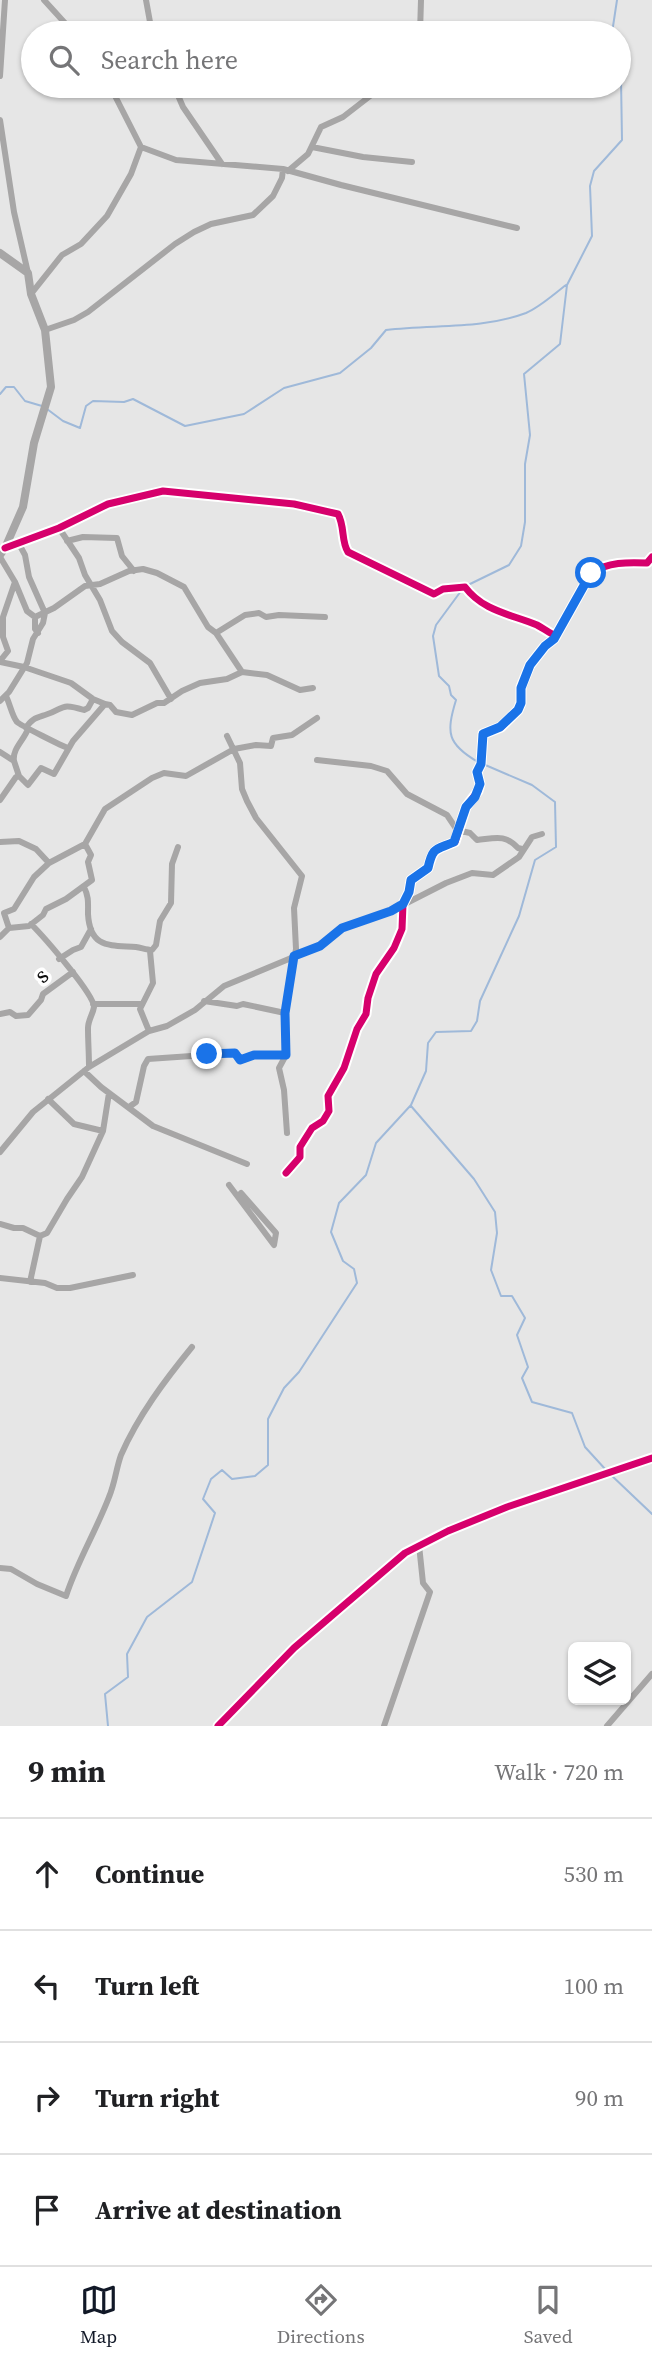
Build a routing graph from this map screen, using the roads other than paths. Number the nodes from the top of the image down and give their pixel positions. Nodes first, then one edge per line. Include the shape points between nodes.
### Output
1 (5, 0) edge
2 (44, 0) edge
3 (146, 0) edge
4 (421, 0) edge
5 (63, 21) edge
6 (150, 21) edge
7 (420, 21) edge
8 (0, 76) edge
9 (116, 98) edge
10 (179, 98) edge
11 (367, 98) edge
12 (0, 120) edge
13 (141, 147) junction
14 (312, 147) junction
15 (412, 162) dead end
16 (222, 164) junction
17 (286, 170) junction
18 (517, 228) dead end
19 (0, 253) edge
20 (28, 274) junction
21 (31, 294) junction
22 (45, 330) junction
23 (59, 528) junction
24 (5, 539) edge
25 (67, 541) junction
26 (19, 544) junction
27 (2, 553) edge
28 (652, 557) edge
29 (134, 571) junction
30 (15, 582) junction
31 (90, 584) junction
32 (45, 613) junction
33 (35, 617) junction
34 (325, 617) dead end
35 (38, 633) junction
36 (216, 633) junction
37 (556, 636) junction
38 (0, 662) edge
39 (24, 667) junction
40 (242, 672) junction
41 (313, 688) dead end
42 (3, 698) edge
43 (93, 699) junction
44 (170, 699) junction
45 (105, 704) junction
46 (317, 718) dead end
47 (27, 728) junction
48 (227, 736) dead end
49 (68, 748) junction
50 (234, 749) junction
51 (0, 752) edge
52 (317, 760) dead end
53 (14, 761) junction
54 (19, 776) junction
55 (0, 800) edge
56 (460, 831) junction
57 (542, 834) dead end
58 (0, 842) edge
59 (85, 844) junction
60 (178, 847) dead end
61 (522, 849) junction
62 (49, 863) junction
63 (84, 887) junction
64 (403, 904) junction
65 (31, 924) junction
66 (9, 928) junction
67 (91, 929) junction
68 (0, 937) edge
69 (150, 951) junction
70 (294, 956) junction
71 (60, 959) junction
72 (73, 972) junction
73 (204, 1001) junction
74 (93, 1004) junction
75 (142, 1004) junction
76 (285, 1013) junction
77 (0, 1014) edge
78 (149, 1031) junction
79 (286, 1055) junction
80 (87, 1069) junction
81 (109, 1093) junction
82 (48, 1099) junction
83 (129, 1107) junction
84 (103, 1131) junction
85 (287, 1133) dead end
86 (0, 1152) edge
87 (247, 1164) dead end
88 (286, 1173) dead end
89 (229, 1185) dead end
90 (241, 1193) dead end
91 (0, 1224) edge
92 (40, 1236) junction
93 (133, 1275) dead end
94 (0, 1278) edge
95 (30, 1282) junction
96 (192, 1347) dead end
97 (652, 1458) edge
98 (419, 1545) junction
99 (0, 1568) edge
100 (652, 1674) edge
101 (218, 1726) edge
102 (384, 1726) edge
103 (607, 1726) edge

1 - 8 street
2 - 5 street
3 - 6 street
4 - 7 street
9 - 13 street
10 - 16 street
11 - 14 street via 321,127
12 - 20 street
13 - 16 street via 176,160
13 - 21 street via 107,216 62,255
14 - 15 street
14 - 17 street
16 - 17 street
17 - 18 street
17 - 22 street via 273,196 253,215 194,232 88,312
19 - 20 street
20 - 21 street
21 - 22 street
22 - 24 street via 51,387 34,443 23,507
23 - 25 street
23 - 26 street
23 - 37 street via 108,504 163,491 293,504 338,514 348,552 434,594 465,587 487,607
24 - 27 street
25 - 29 street via 117,538 122,556
25 - 31 street
26 - 27 street
26 - 32 street
27 - 30 street
28 - 37 street via 647,563 614,563 591,573
29 - 31 street
29 - 36 street via 158,573 184,587
30 - 33 street via 27,611
30 - 38 street via 3,617 8,651
31 - 32 street
31 - 44 street via 112,631 150,663
32 - 33 street
32 - 35 street
33 - 35 street
34 - 36 street via 245,615
35 - 39 street
36 - 40 street
37 - 56 street via 530,665 518,710 500,727 483,734 477,772 480,784 466,807
38 - 39 street
39 - 42 street
39 - 43 street via 71,683
40 - 41 street via 267,675 300,690
40 - 44 street via 200,683
42 - 47 street via 15,720
43 - 45 street
43 - 47 street via 84,710 58,707 34,719
44 - 45 street via 129,715
45 - 49 street
46 - 50 street via 292,735 273,738 271,746
47 - 49 street
47 - 53 street
48 - 50 street
49 - 54 street via 54,774 41,768 28,785
50 - 59 street via 186,776 152,778 105,809
50 - 70 street via 247,802 302,876 294,908
51 - 53 street
52 - 56 street via 387,771 407,794 447,815
53 - 54 street
54 - 55 street
56 - 61 street via 477,840 507,838
56 - 64 street via 453,844 435,850 428,868 411,880
57 - 61 street via 532,837
58 - 62 street via 19,841 36,849
59 - 62 street
59 - 63 street via 93,878
60 - 69 street via 172,864 171,903 160,922 155,949
61 - 64 street via 519,857 493,875 472,873
62 - 66 street via 14,909 4,913
63 - 65 street via 46,909
63 - 67 street via 89,895
64 - 70 street via 342,928 320,946
64 - 88 street via 402,929 376,974 366,1014 328,1096 329,1111 312,1128 300,1147 300,1157
65 - 66 street
65 - 71 street
66 - 68 street
67 - 69 street via 103,944
67 - 71 street via 81,947
69 - 75 street via 153,983
70 - 73 street via 224,986
70 - 76 street
71 - 72 street
72 - 74 street
72 - 77 street, s via 43,994 28,1015
73 - 76 street
73 - 78 street via 167,1026
74 - 75 street
74 - 80 street
75 - 78 street via 140,1015
76 - 79 street
78 - 80 street
79 - 83 street via 240,1060 235,1053 148,1059 136,1102
79 - 85 street via 279,1068
80 - 81 street
80 - 82 street
81 - 83 street
81 - 84 street
82 - 84 street via 74,1124
82 - 86 street
83 - 87 street via 153,1126
84 - 92 street via 76,1188 47,1233
89 - 90 street via 274,1245 276,1233
91 - 92 street
92 - 95 street
93 - 95 street via 70,1288
94 - 95 street
96 - 99 street via 166,1379 122,1454 109,1498 66,1596 12,1569
97 - 98 street via 507,1507
98 - 101 street via 294,1648
98 - 102 street via 423,1583 430,1592
100 - 103 street

